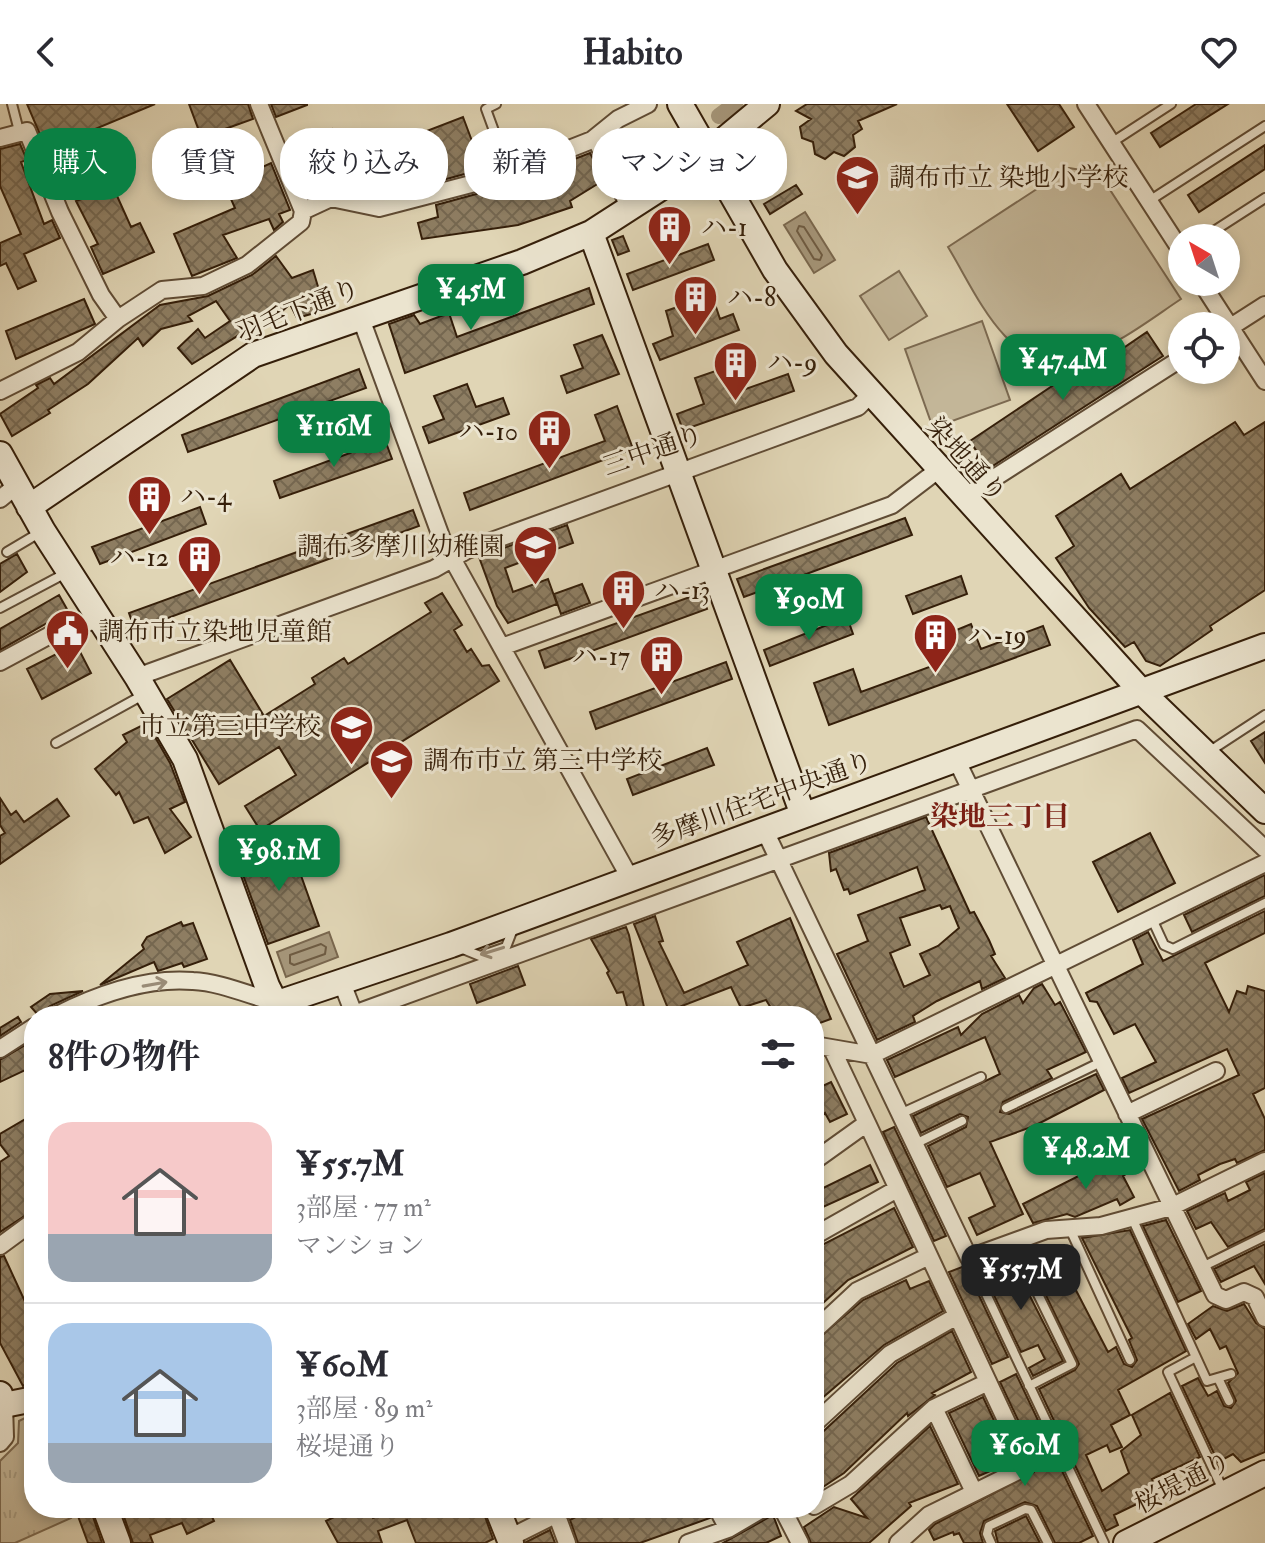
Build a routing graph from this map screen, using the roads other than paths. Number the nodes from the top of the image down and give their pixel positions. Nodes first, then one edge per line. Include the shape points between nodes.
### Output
1 (12, 104) edge
2 (259, 104) edge
3 (496, 104) edge
4 (648, 104) edge
5 (680, 104) edge
6 (767, 104) edge
7 (1086, 104) edge
8 (1171, 104) edge
9 (1265, 126) edge
10 (493, 128) edge
11 (607, 128) edge
12 (693, 128) edge
13 (739, 128) edge
14 (19, 131) junction
15 (0, 138) edge
16 (592, 140) edge
17 (1111, 143) junction
18 (576, 146) edge
19 (464, 186) edge
20 (1265, 198) edge
21 (622, 200) edge
22 (643, 200) edge
23 (735, 200) edge
24 (1149, 201) junction
25 (303, 211) junction
26 (628, 211) junction
27 (1225, 224) edge
28 (1168, 230) edge
29 (591, 233) junction
30 (1265, 305) edge
31 (360, 316) junction
32 (118, 319) junction
33 (1240, 321) edge
34 (1240, 346) edge
35 (1168, 367) edge
36 (1265, 381) edge
37 (0, 391) edge
38 (870, 395) junction
39 (0, 454) edge
40 (938, 470) junction
41 (678, 473) junction
42 (8, 492) edge
43 (963, 498) junction
44 (29, 507) junction
45 (43, 531) junction
46 (7, 552) dead end
47 (452, 559) junction
48 (714, 571) junction
49 (69, 572) junction
50 (0, 608) edge
51 (100, 620) junction
52 (1265, 646) edge
53 (502, 647) junction
54 (0, 662) edge
55 (142, 685) junction
56 (1141, 691) junction
57 (1265, 715) edge
58 (56, 743) dead end
59 (1206, 754) junction
60 (956, 759) junction
61 (970, 790) junction
62 (1264, 809) edge
63 (803, 815) junction
64 (764, 829) junction
65 (1265, 849) edge
66 (778, 860) junction
67 (1265, 863) edge
68 (630, 878) junction
69 (1265, 903) edge
70 (1152, 919) junction
71 (1056, 967) junction
72 (342, 983) junction
73 (75, 1006) edge
74 (269, 1006) edge
75 (278, 1006) edge
76 (289, 1006) edge
77 (351, 1006) edge
78 (376, 1006) edge
79 (24, 1033) edge
80 (0, 1049) edge
81 (824, 1050) edge
82 (872, 1055) junction
83 (824, 1057) edge
84 (1101, 1062) junction
85 (1216, 1071) dead end
86 (981, 1077) dead end
87 (1006, 1108) dead end
88 (900, 1114) junction
89 (1127, 1114) junction
90 (962, 1121) dead end
91 (867, 1123) junction
92 (914, 1144) junction
93 (824, 1154) edge
94 (1265, 1161) edge
95 (897, 1189) junction
96 (1171, 1207) junction
97 (1132, 1218) junction
98 (24, 1228) edge
99 (1070, 1229) junction
100 (824, 1230) edge
101 (1265, 1236) edge
102 (1013, 1243) junction
103 (0, 1246) edge
104 (929, 1256) junction
105 (969, 1258) junction
106 (1202, 1267) junction
107 (957, 1316) junction
108 (1265, 1318) edge
109 (824, 1322) edge
110 (1196, 1357) junction
111 (1130, 1360) dead end
112 (1231, 1374) dead end
113 (1219, 1380) junction
114 (988, 1382) junction
115 (1029, 1386) junction
116 (1, 1401) edge
117 (1229, 1401) dead end
118 (24, 1403) edge
119 (934, 1408) junction
120 (824, 1415) edge
121 (0, 1443) edge
122 (1265, 1473) edge
123 (974, 1492) junction
124 (1224, 1493) junction
125 (824, 1500) edge
126 (109, 1518) edge
127 (501, 1518) edge
128 (552, 1518) edge
129 (564, 1518) edge
130 (722, 1518) edge
131 (747, 1518) edge
132 (787, 1518) edge
133 (728, 1529) junction
134 (510, 1540) edge
135 (118, 1543) edge
136 (567, 1543) edge
137 (688, 1543) edge
138 (800, 1543) edge
139 (898, 1543) edge
140 (991, 1543) edge
141 (1048, 1543) edge
142 (1104, 1543) edge
143 (1126, 1543) edge

1 - 14 lane
2 - 25 street
3 - 10 lane via 486,109
4 - 11 street
5 - 12 street, 染地通り
6 - 13 street, 羽毛下通り
7 - 17 street
8 - 17 lane
9 - 24 lane
14 - 15 street
14 - 32 street via 27,131 60,212
16 - 18 street
17 - 24 street
19 - 25 street via 392,206 331,198
20 - 27 lane
21 - 26 lane
22 - 26 street, 羽毛下通り
23 - 38 street, 染地通り via 775,270
24 - 28 street
25 - 32 street via 301,222 247,265 203,286 162,290
26 - 29 street, 羽毛下通り
29 - 31 street, 羽毛下通り
29 - 41 street
30 - 33 street
31 - 44 street, 羽毛下通り via 273,346 236,365
31 - 47 street
32 - 37 street via 78,352
34 - 36 street
35 - 43 street
38 - 40 street, 染地通り
38 - 41 street, 三中通り via 858,407
39 - 42 street
40 - 43 street, 染地通り
40 - 48 street via 892,505
41 - 47 street, 三中通り
41 - 48 street
42 - 44 street
43 - 56 street, 染地通り
44 - 45 street
45 - 46 lane
45 - 49 street
47 - 53 street
47 - 55 street, 三中通り
48 - 53 street
48 - 63 street
49 - 50 lane
49 - 51 street
51 - 54 street via 65,627
51 - 55 street
52 - 56 street, 多摩川住宅中央通り
53 - 68 street
55 - 58 lane
55 - 75 street via 185,759
56 - 59 street, 染地通り
56 - 60 street, 多摩川住宅中央通り
57 - 59 lane
59 - 62 street, 染地通り
60 - 61 street
60 - 63 street, 多摩川住宅中央通り
61 - 65 street via 1137,729
61 - 66 street
61 - 71 street
63 - 64 street, 多摩川住宅中央通り
64 - 66 street
64 - 68 street, 多摩川住宅中央通り
66 - 78 street
66 - 82 street
67 - 70 street
68 - 72 street, 多摩川住宅中央通り
69 - 70 lane via 1173,949 1164,945
70 - 71 street
71 - 82 street
71 - 84 street
72 - 76 street, 多摩川住宅中央通り
72 - 77 street
73 -> 74 street via 158,982 196,980
79 - 80 street
81 - 82 street
82 - 88 street
83 - 91 street
84 - 87 lane
84 - 89 street
85 - 89 street
86 - 88 lane
88 - 92 street
89 - 96 street
90 - 92 lane
91 - 93 street
91 - 95 street
92 - 105 street
94 - 96 street
95 - 100 street
95 - 104 street
96 - 97 street
96 - 106 street
97 - 99 street
97 - 110 lane
98 - 103 street
99 - 102 street via 1046,1230
99 - 111 lane
101 - 106 lane
102 - 105 street
102 - 115 lane via 1072,1364
104 - 107 street
104 - 109 street via 857,1291
105 - 115 lane
106 - 108 street via 1215,1295 1226,1300 1244,1292 1255,1297
107 - 114 street
107 - 120 street via 890,1354
110 - 113 lane via 1207,1381
110 - 124 lane via 1168,1372
112 - 113 lane
113 - 117 lane
114 - 119 street
114 - 123 street via 1026,1463
115 - 142 lane
116 - 118 street
116 - 121 street via 5,1437
119 - 123 street
119 - 125 street via 851,1484
122 - 124 street, 桜堤通り
123 - 139 street via 929,1515
124 - 143 street, 桜堤通り
126 - 135 street
127 - 134 street
128 - 134 street
129 - 136 street
130 - 133 street
131 - 133 street
132 - 138 street
133 - 137 street
140 - 141 lane via 989,1526 1025,1509 1031,1510

